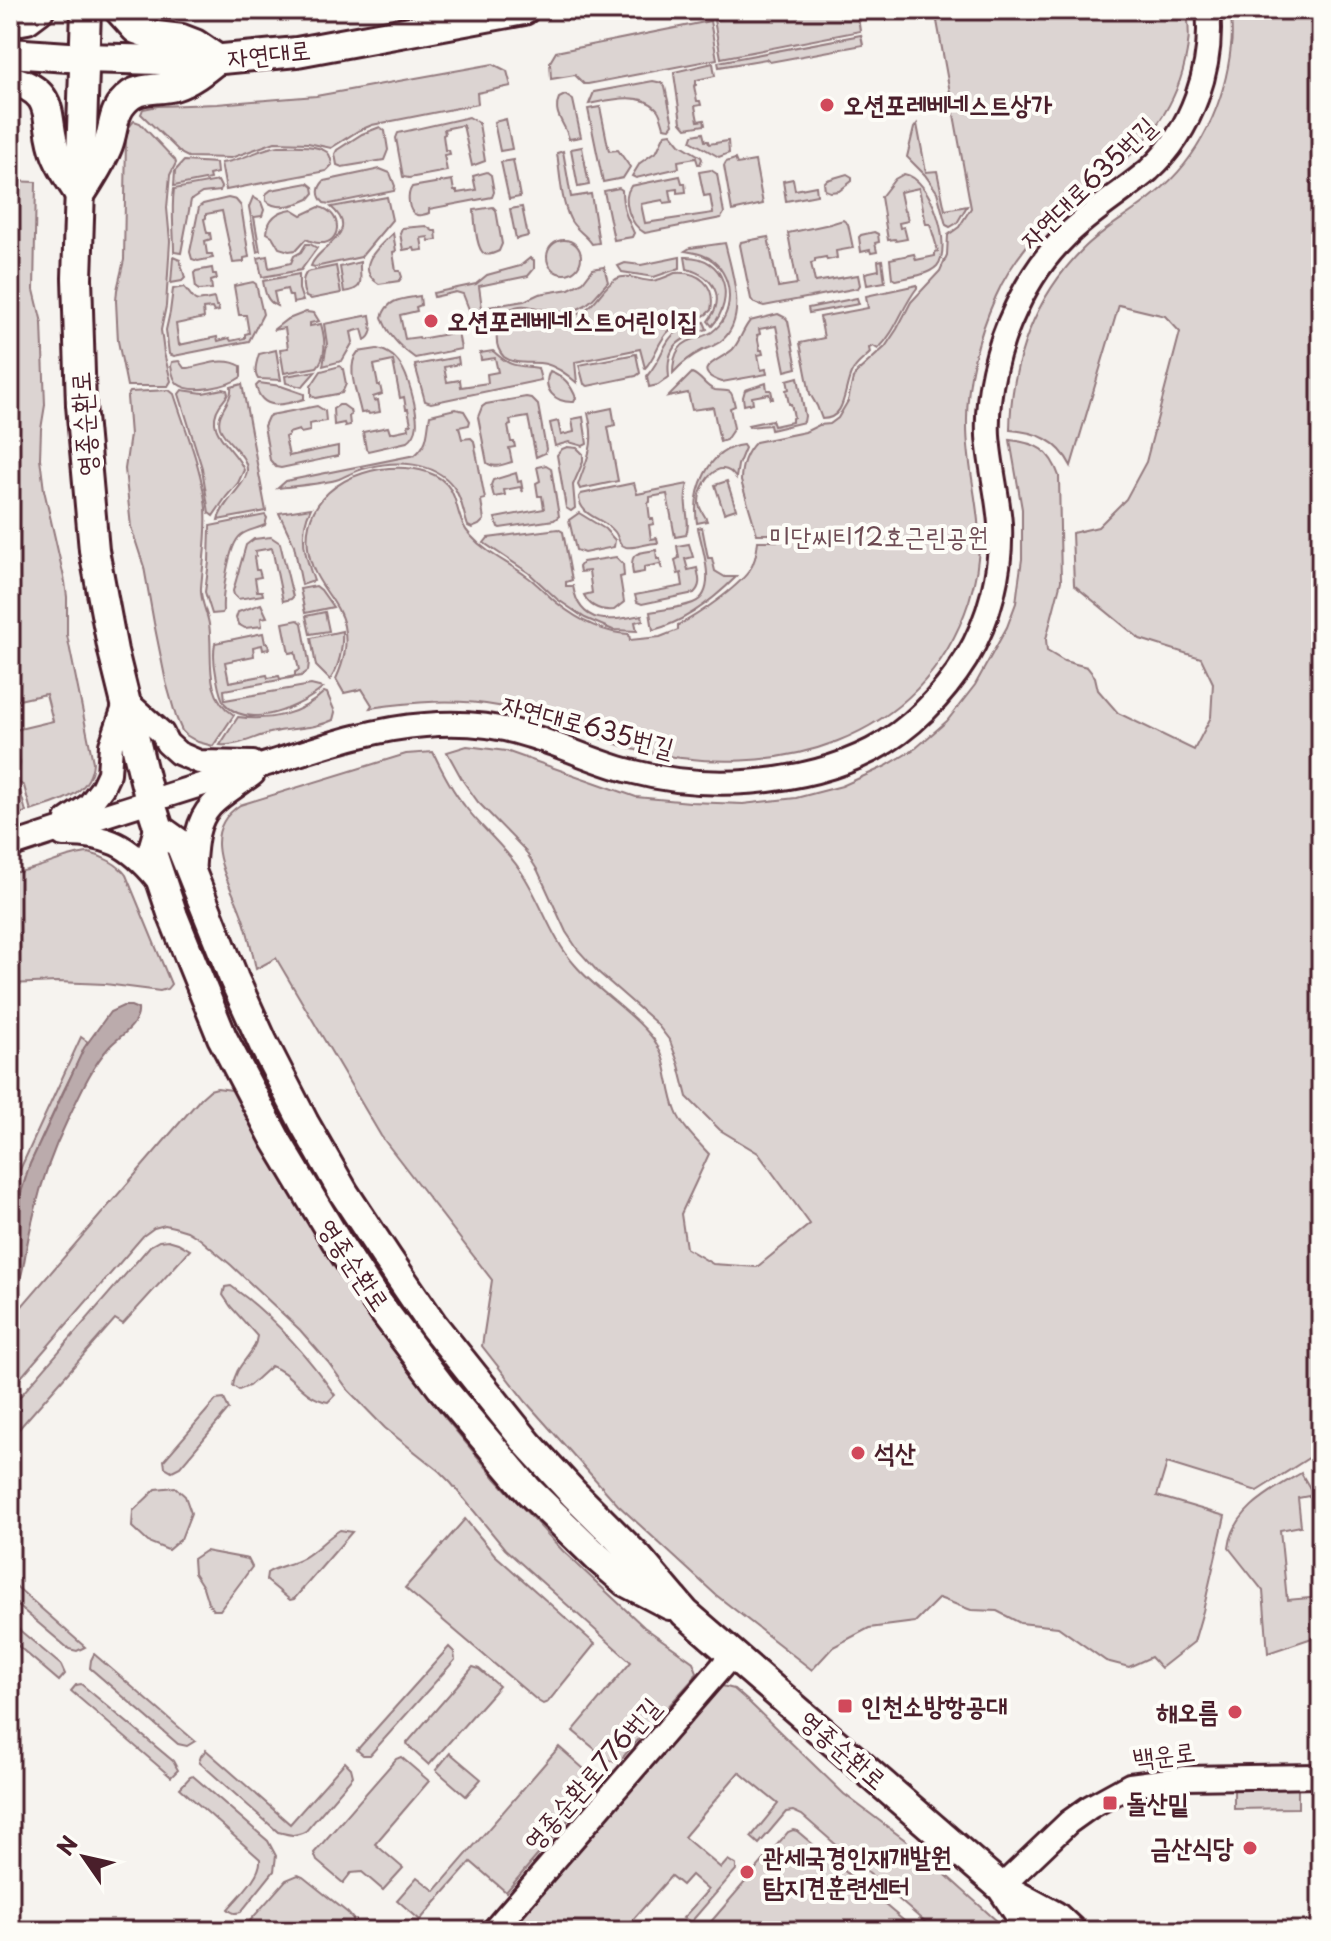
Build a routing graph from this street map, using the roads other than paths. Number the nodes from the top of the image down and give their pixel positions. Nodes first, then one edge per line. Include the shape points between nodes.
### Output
1 (39, 10) edge
2 (86, 10) edge
3 (119, 10) edge
4 (524, 10) edge
5 (1208, 10) edge
6 (10, 22) edge
7 (10, 53) edge
8 (83, 58) junction
9 (217, 59) junction
10 (10, 80) edge
11 (80, 195) junction
12 (126, 701) junction
13 (267, 764) junction
14 (150, 801) junction
15 (159, 829) junction
16 (42, 835) junction
17 (10, 846) edge
18 (193, 876) junction
19 (163, 886) junction
20 (685, 1613) junction
21 (732, 1655) junction
22 (1321, 1776) edge
23 (1001, 1887) junction
24 (493, 1931) edge
25 (1031, 1931) edge
26 (1071, 1931) edge

1 - 6 main road
2 - 8 main road, 영종순환로
3 - 9 main road via 136,29 182,39
4 - 9 main road, 자연대로 via 297,52
5 - 13 street, 자연대로635번길 via 1203,81 1175,141 1154,166 1064,238 1029,282 1014,311 993,376 988,414 1000,523 994,592 966,659 926,710 898,734 829,768 743,782 632,772 532,736 471,725 395,728
7 - 8 main road, 자연대로
8 - 9 main road, 자연대로
8 - 11 main road, 영종순환로
9 - 11 main road via 175,85 131,95 118,108 109,142
10 - 11 main road via 28,86 45,102 57,156
11 - 12 main road, 영종순환로 via 81,405 94,550
12 - 13 street via 172,749 191,760
12 - 14 main road, 영종순환로
12 - 16 street via 102,788 89,805
13 - 14 street, 자연대로635번길
13 - 18 street via 207,811 197,835
14 - 15 main road, 영종순환로
14 - 16 street, 자연대로635번길
15 - 18 main road, 영종순환로 via 180,844
15 - 19 main road, 영종순환로 via 152,853
16 - 17 street
16 - 19 street via 113,841 138,858
18 - 20 main road, 영종순환로 via 263,1043 344,1193 387,1258 528,1444
19 - 20 main road, 영종순환로 via 222,1037 276,1140 376,1301 450,1399 539,1501 626,1582
20 - 21 main road, 영종순환로
21 - 23 main road, 영종순환로
21 - 24 street, 영종순환로776번길
22 - 23 street, 백운로 via 1184,1778 1130,1785 1069,1822
23 - 25 main road, 영종순환로
23 - 26 main road, 영종순환로 via 1055,1916

